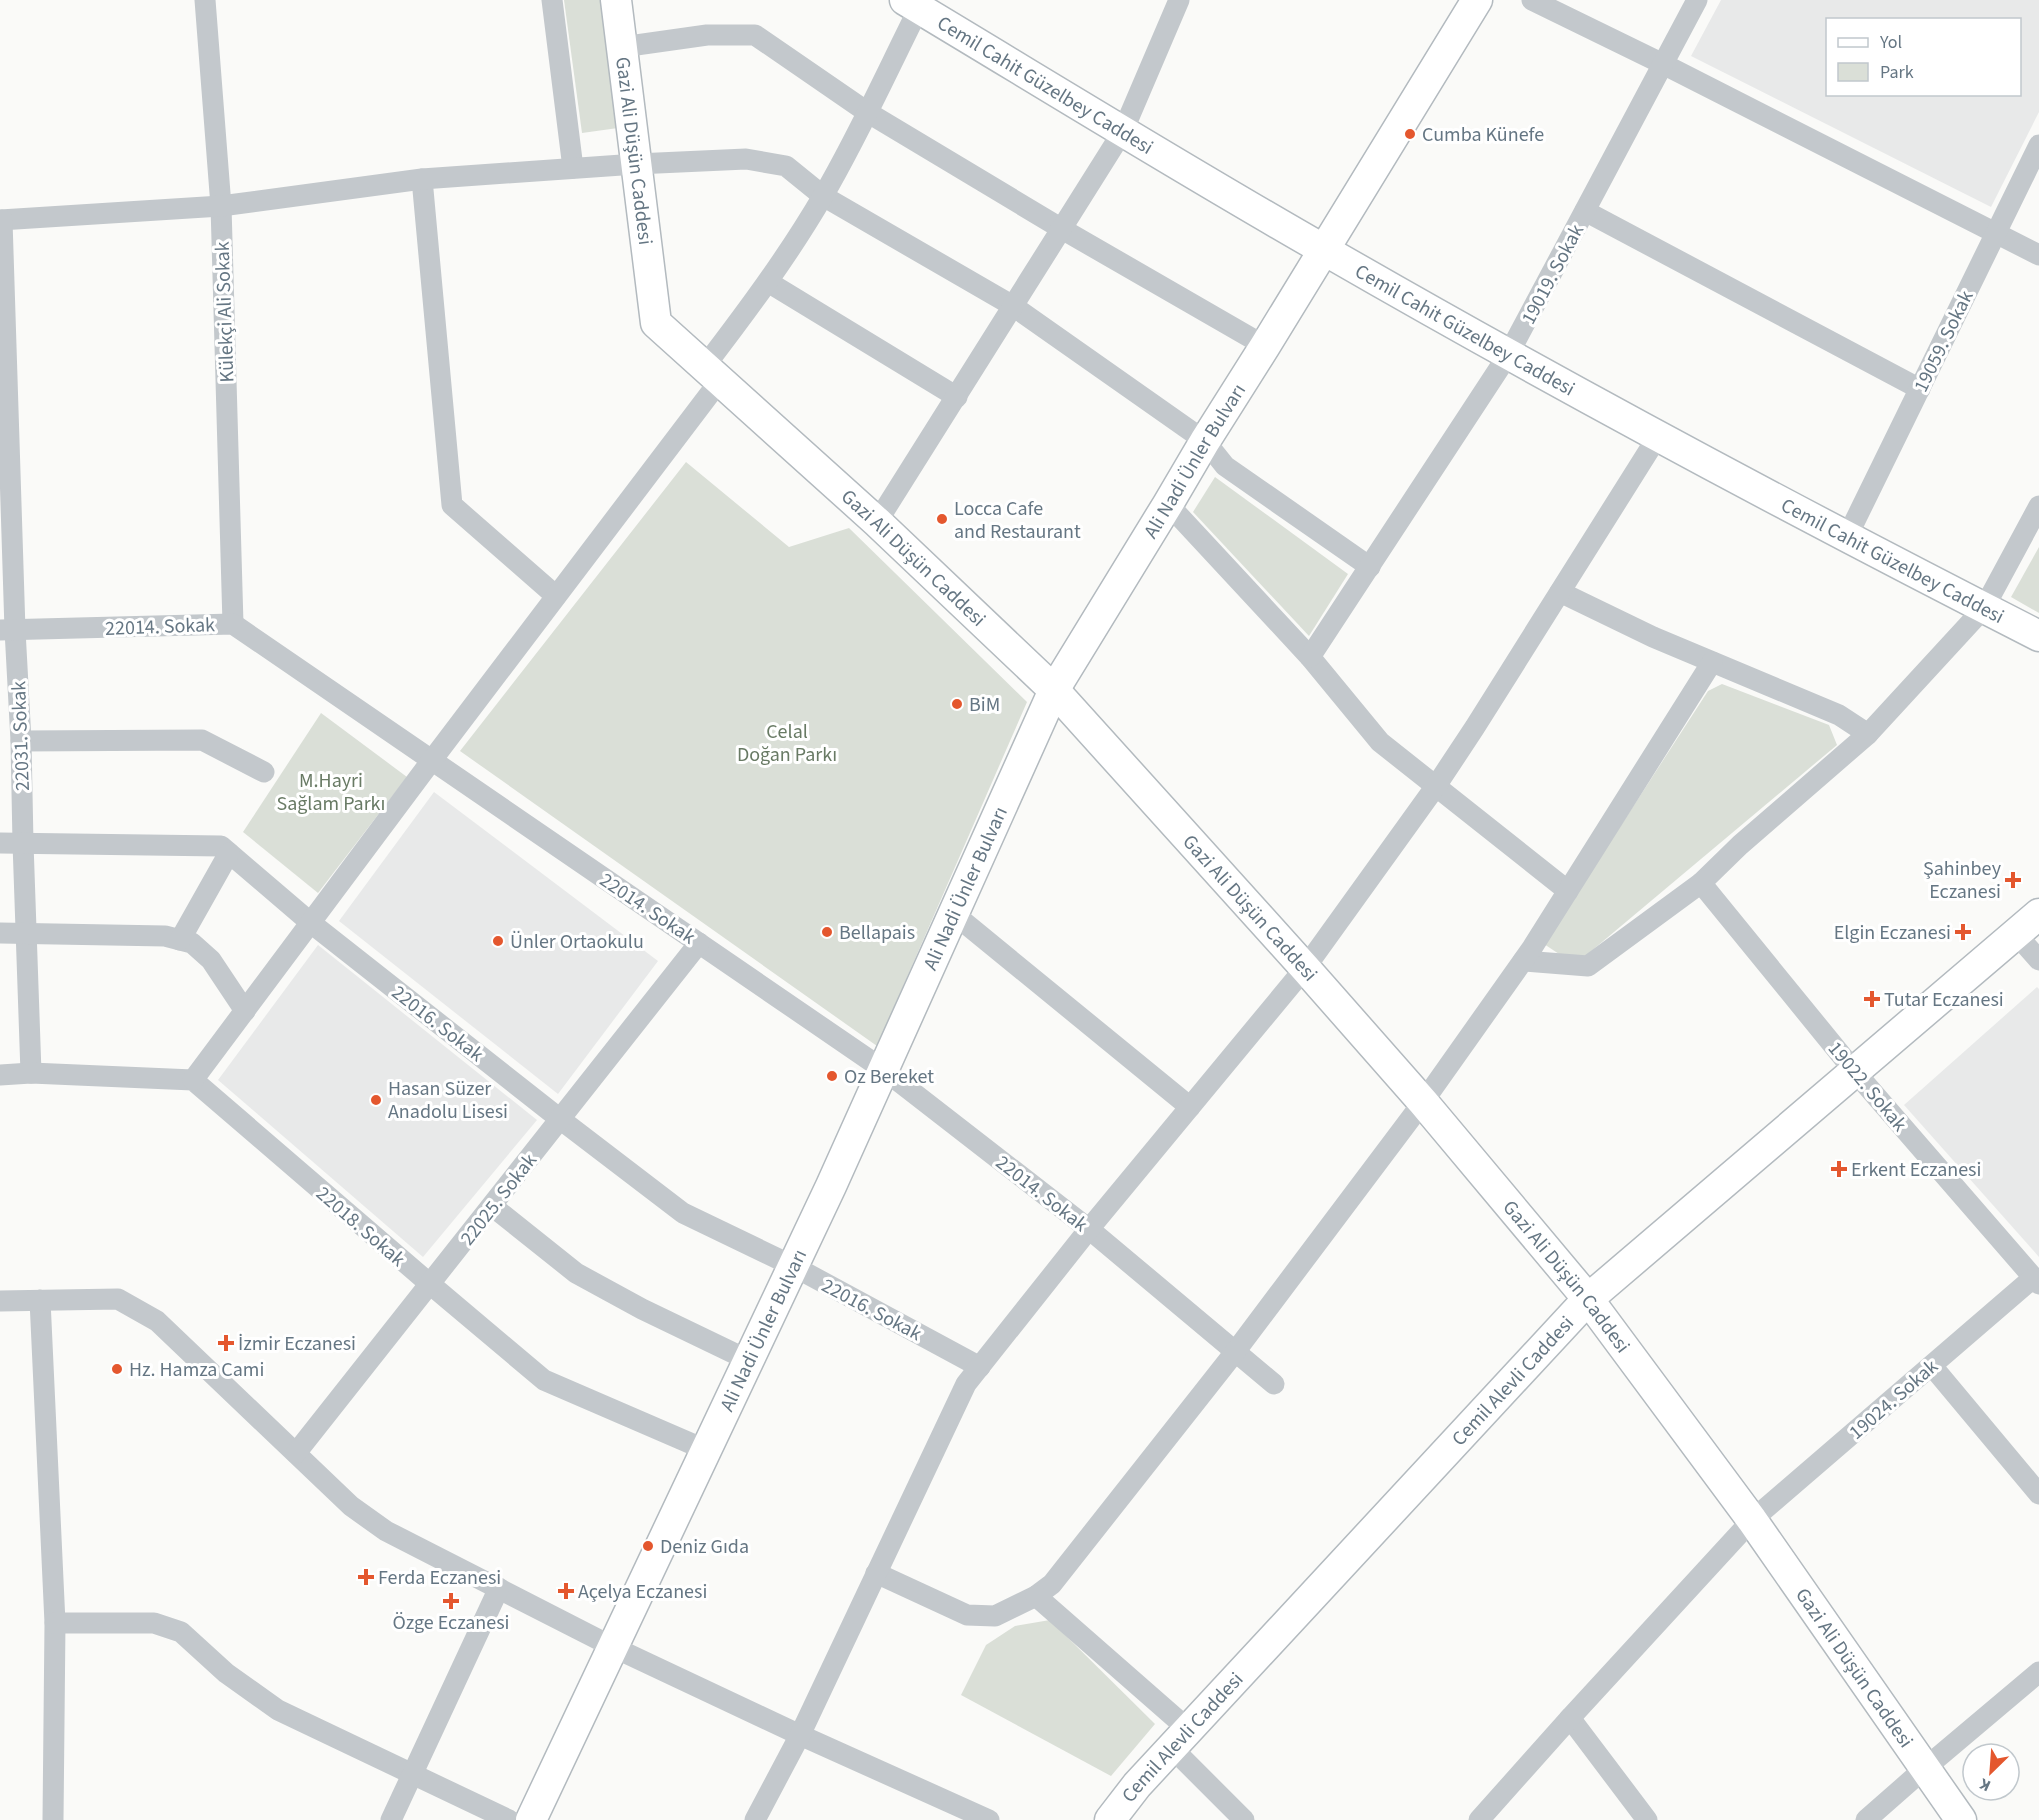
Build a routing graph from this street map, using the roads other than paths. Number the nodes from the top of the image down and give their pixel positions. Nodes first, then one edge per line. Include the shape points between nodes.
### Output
1 (205, 0) edge
2 (552, 0) edge
3 (616, 0) edge
4 (1179, 0) edge
5 (1477, 0) edge
6 (1532, 0) edge
7 (1698, 0) edge
8 (915, 3) edge
9 (622, 47) junction
10 (1664, 64) junction
11 (867, 112) junction
12 (1122, 131) junction
13 (2039, 145) edge
14 (636, 164) junction
15 (573, 168) junction
16 (422, 179) junction
17 (823, 196) junction
18 (221, 206) junction
19 (1585, 211) junction
20 (1, 220) edge
21 (1062, 229) junction
22 (1995, 233) junction
23 (1324, 250) junction
24 (2039, 255) edge
25 (768, 282) junction
26 (1013, 306) junction
27 (1265, 346) junction
28 (1508, 355) junction
29 (713, 372) junction
30 (1920, 388) junction
31 (957, 397) junction
32 (1658, 436) junction
33 (1205, 441) junction
34 (1168, 504) junction
35 (2039, 506) edge
36 (877, 522) junction
37 (1847, 537) junction
38 (1370, 567) junction
39 (1560, 592) junction
40 (556, 596) junction
41 (1984, 608) junction
42 (233, 624) junction
43 (8, 630) edge
44 (2039, 636) edge
45 (1310, 657) junction
46 (1712, 662) junction
47 (1054, 690) junction
48 (1868, 734) junction
49 (21, 741) junction
50 (432, 760) junction
51 (264, 772) dead end
52 (1436, 786) junction
53 (0, 843) edge
54 (23, 843) junction
55 (229, 853) junction
56 (1701, 883) junction
57 (1568, 891) junction
58 (954, 914) junction
59 (2039, 914) edge
60 (311, 923) junction
61 (0, 933) edge
62 (26, 933) junction
63 (2016, 934) junction
64 (180, 940) junction
65 (699, 944) junction
66 (2039, 960) edge
67 (1523, 961) junction
68 (1305, 968) junction
69 (245, 1011) junction
70 (884, 1070) junction
71 (1855, 1071) junction
72 (32, 1073) junction
73 (0, 1075) edge
74 (193, 1080) junction
75 (1423, 1102) junction
76 (1190, 1107) junction
77 (560, 1119) junction
78 (492, 1206) junction
79 (1089, 1229) junction
80 (793, 1266) junction
81 (2036, 1281) edge
82 (430, 1284) junction
83 (1588, 1299) junction
84 (40, 1300) junction
85 (0, 1301) edge
86 (1235, 1352) junction
87 (750, 1361) junction
88 (1932, 1366) junction
89 (980, 1367) junction
90 (1274, 1384) dead end
91 (706, 1450) junction
92 (296, 1453) junction
93 (2039, 1494) edge
94 (1752, 1520) junction
95 (876, 1573) junction
96 (499, 1588) junction
97 (1036, 1596) junction
98 (55, 1623) junction
99 (613, 1647) junction
100 (2039, 1672) edge
101 (1570, 1718) junction
102 (800, 1735) junction
103 (1181, 1739) junction
104 (1924, 1768) junction
105 (413, 1774) junction
106 (950, 1812) edge
107 (53, 1820) edge
108 (391, 1820) edge
109 (509, 1820) edge
110 (531, 1820) edge
111 (755, 1820) edge
112 (988, 1820) edge
113 (1110, 1820) edge
114 (1244, 1820) edge
115 (1479, 1820) edge
116 (1647, 1820) edge
117 (1866, 1820) edge
118 (1961, 1820) edge

1 - 18 street, Külekçi Ali Sokak
2 - 15 street
3 - 9 street, Gazi Ali Düşün Caddesi
4 - 12 street
5 - 23 street, Ali Nadi Ünler Bulvarı
6 - 10 street
7 - 10 street, 19019. Sokak
8 - 11 street
8 - 12 street, Cemil Cahit Güzelbey Caddesi
9 - 11 street via 707,35 755,35
9 - 14 street, Gazi Ali Düşün Caddesi
10 - 19 street, 19019. Sokak
10 - 22 street
11 - 17 street
11 - 21 street
12 - 21 street
12 - 23 street, Cemil Cahit Güzelbey Caddesi
13 - 22 street, 19059. Sokak
14 - 15 street
14 - 17 street via 746,159 786,166
14 - 29 street, Gazi Ali Düşün Caddesi via 656,323
15 - 16 street
16 - 18 street
16 - 40 street via 452,505
17 - 25 street
17 - 26 street
18 - 20 street
18 - 42 street, Külekçi Ali Sokak
19 - 28 street, 19019. Sokak
19 - 30 street
20 - 43 street, 22031. Sokak
21 - 26 street
21 - 27 street
22 - 24 street
22 - 30 street, 19059. Sokak
23 - 27 street, Ali Nadi Ünler Bulvarı
23 - 28 street, Cemil Cahit Güzelbey Caddesi
25 - 29 street
25 - 31 street
26 - 31 street
26 - 33 street
27 - 33 street, Ali Nadi Ünler Bulvarı
28 - 32 street, Cemil Cahit Güzelbey Caddesi
28 - 38 street, 19019. Sokak
29 - 36 street, Gazi Ali Düşün Caddesi
29 - 40 street
30 - 37 street, 19059. Sokak
31 - 36 street
32 - 37 street, Cemil Cahit Güzelbey Caddesi
32 - 39 street
33 - 34 street, Ali Nadi Ünler Bulvarı
33 - 38 street via 1225,466
34 - 45 street
34 - 47 street, Ali Nadi Ünler Bulvarı
35 - 41 street
36 - 47 street, Gazi Ali Düşün Caddesi
37 - 41 street, Cemil Cahit Güzelbey Caddesi
38 - 45 street, 19019. Sokak
39 - 46 street
39 - 52 street
40 - 50 street
41 - 44 street, Cemil Cahit Güzelbey Caddesi
41 - 48 street
42 - 43 street, 22014. Sokak
42 - 50 street, 22014. Sokak
43 - 49 street, 22031. Sokak
45 - 52 street via 1380,742
46 - 48 street via 1839,716
46 - 57 street
47 - 58 street, Ali Nadi Ünler Bulvarı
47 - 68 street, Gazi Ali Düşün Caddesi
48 - 56 street
49 - 51 street via 202,740
49 - 54 street, 22031. Sokak
50 - 60 street
50 - 65 street, 22014. Sokak
52 - 57 street
52 - 68 street
53 - 54 street, 22016. Sokak
54 - 55 street, 22016. Sokak via 221,846
54 - 62 street, 22031. Sokak
55 - 60 street, 22016. Sokak
55 - 64 street
56 - 67 street via 1588,966
56 - 71 street, 19022. Sokak
57 - 67 street
58 - 70 street, Ali Nadi Ünler Bulvarı
58 - 76 street
59 - 63 street, Cemil Alevli Caddesi
60 - 69 street
60 - 77 street, 22016. Sokak
61 - 62 street
62 - 64 street via 165,936
62 - 72 street, 22031. Sokak
63 - 66 street
63 - 71 street, Cemil Alevli Caddesi
64 - 69 street via 192,943 211,960
65 - 70 street, 22014. Sokak
65 - 77 street, 22025. Sokak
67 - 75 street
68 - 75 street, Gazi Ali Düşün Caddesi
68 - 76 street
69 - 74 street
70 - 79 street, 22014. Sokak
70 - 80 street, Ali Nadi Ünler Bulvarı
71 - 81 street, 19022. Sokak
71 - 83 street, Cemil Alevli Caddesi
72 - 73 street
72 - 74 street
74 - 82 street, 22018. Sokak
75 - 83 street, Gazi Ali Düşün Caddesi
75 - 86 street
76 - 79 street
77 - 78 street, 22025. Sokak
77 - 80 street, 22016. Sokak via 683,1213
78 - 82 street, 22025. Sokak
78 - 87 street via 576,1273
79 - 86 street, 22014. Sokak
79 - 89 street
80 - 87 street, Ali Nadi Ünler Bulvarı
80 - 89 street, 22016. Sokak
81 - 88 street, 19024. Sokak
82 - 91 street, 22018. Sokak via 544,1380
82 - 92 street, 22025. Sokak
83 - 94 street, Gazi Ali Düşün Caddesi
83 - 103 street, Cemil Alevli Caddesi
84 - 85 street
84 - 92 street via 118,1299 157,1321
84 - 98 street
86 - 90 street, 22014. Sokak
86 - 97 street via 1052,1584
87 - 91 street, Ali Nadi Ünler Bulvarı
88 - 93 street
88 - 94 street, 19024. Sokak
89 - 95 street via 966,1383
91 - 99 street, Ali Nadi Ünler Bulvarı
92 - 96 street via 351,1506 386,1531
94 - 101 street, 19024. Sokak
94 - 104 street, Gazi Ali Düşün Caddesi
95 - 97 street via 967,1615 995,1616
95 - 102 street
96 - 99 street
96 - 105 street
97 - 103 street
98 - 105 street via 154,1623 181,1632 278,1710
98 - 107 street
99 - 102 street
99 - 110 street, Ali Nadi Ünler Bulvarı
100 - 104 street
101 - 115 street, 19024. Sokak
101 - 116 street
102 - 106 street
102 - 111 street
103 - 113 street, Cemil Alevli Caddesi
103 - 114 street
104 - 117 street
104 - 118 street, Gazi Ali Düşün Caddesi
105 - 108 street
105 - 109 street
106 - 112 street

